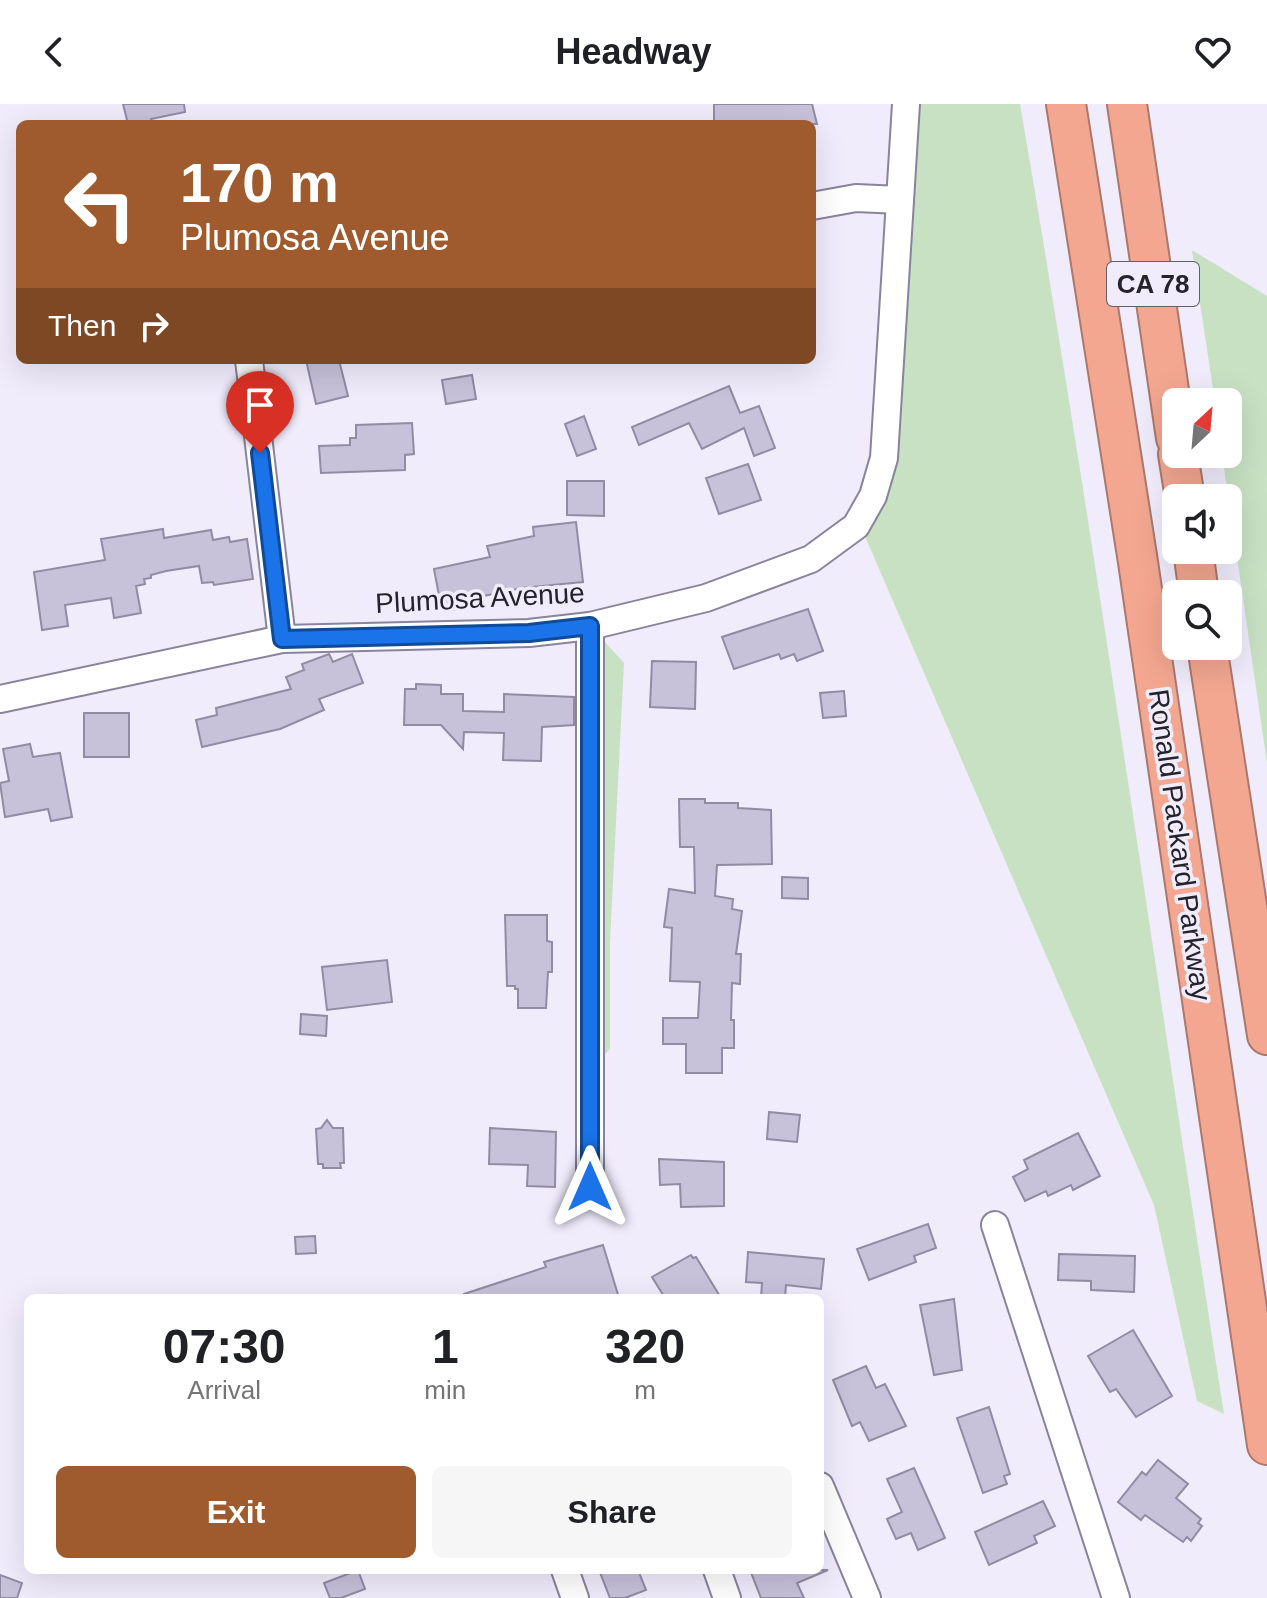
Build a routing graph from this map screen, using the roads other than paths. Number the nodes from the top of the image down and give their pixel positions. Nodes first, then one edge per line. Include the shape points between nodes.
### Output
1 (906, 104) edge
2 (1066, 104) edge
3 (1127, 104) edge
4 (900, 200) junction
5 (816, 205) edge
6 (249, 364) edge
7 (1169, 388) edge
8 (590, 626) junction
9 (282, 639) junction
10 (1209, 660) edge
11 (0, 699) edge
12 (1267, 1035) edge
13 (590, 1187) dead end
14 (995, 1225) dead end
15 (1267, 1445) edge
16 (824, 1496) edge
17 (566, 1574) edge
18 (718, 1574) edge
19 (575, 1598) edge
20 (727, 1598) edge
21 (867, 1598) edge
22 (1116, 1598) edge

1 - 4 street, Plumosa Avenue
2 - 15 highway, Ronald Packard Parkway / CA 78
3 - 7 highway, CA 78
4 - 5 street via 856,198
4 - 8 street, Plumosa Avenue via 884,458 873,496 856,526 811,559 706,598
6 - 9 street
8 - 9 street, Plumosa Avenue via 529,633
8 - 13 street
9 - 11 street, Plumosa Avenue
10 - 12 highway, Ronald Packard Parkway
14 - 22 street
16 - 21 street
17 - 19 street
18 - 20 street

